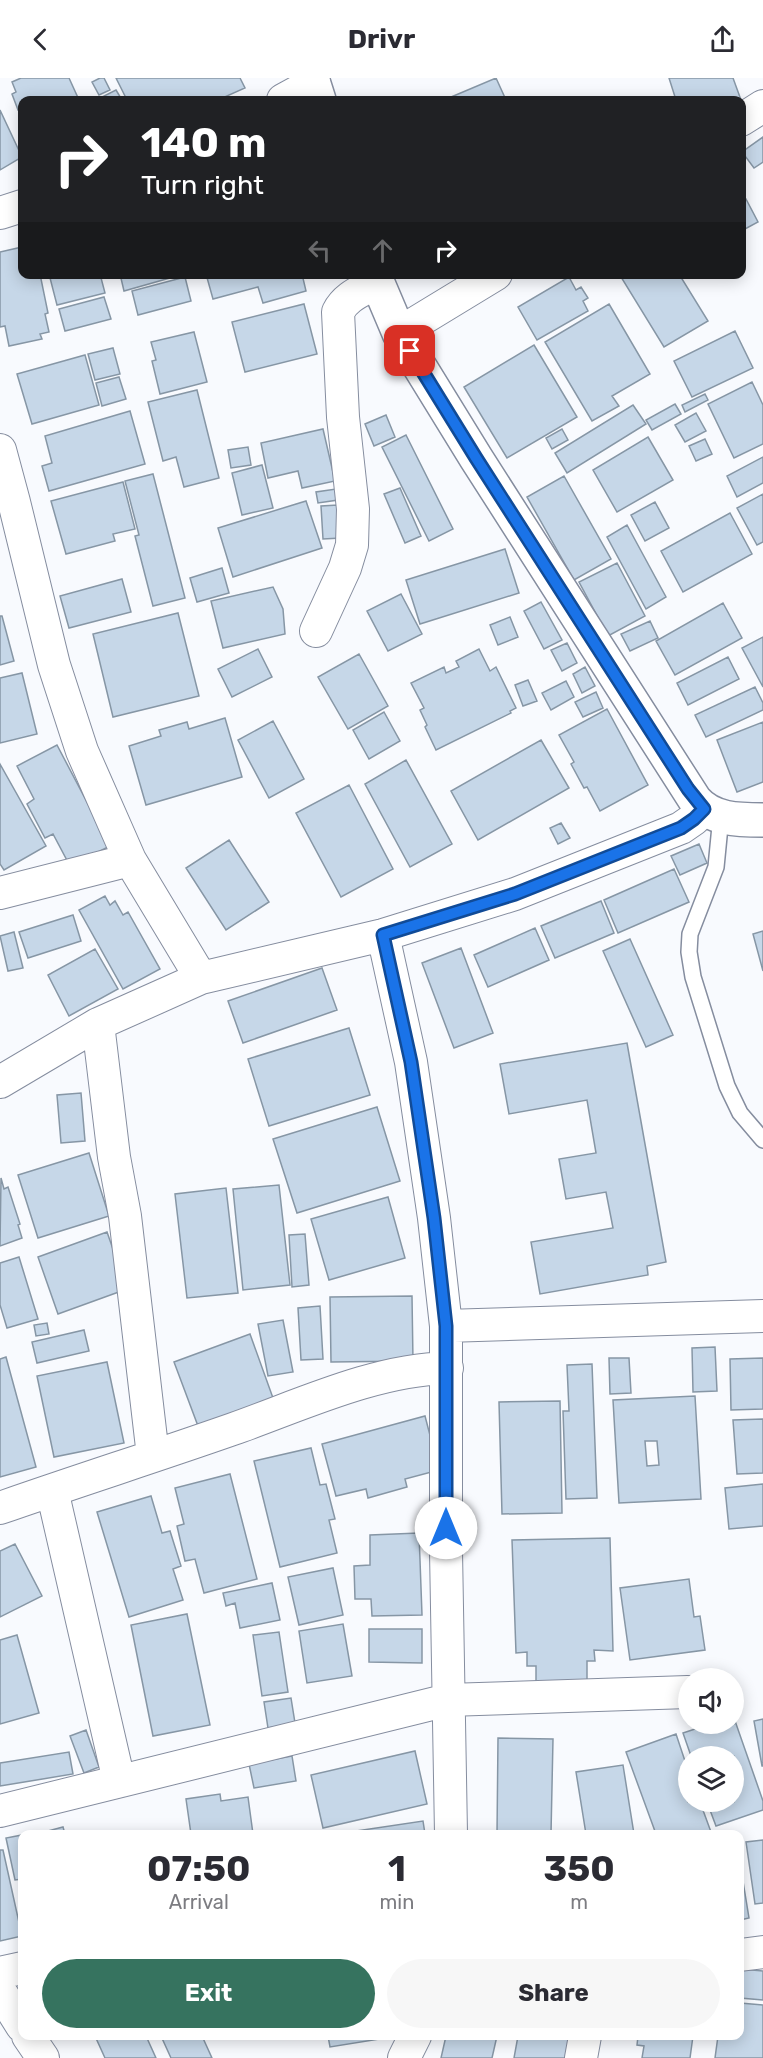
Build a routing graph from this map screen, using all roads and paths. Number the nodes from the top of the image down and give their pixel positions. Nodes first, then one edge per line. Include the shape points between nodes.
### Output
1 (315, 87) edge
2 (293, 96) edge
3 (763, 106) edge
4 (746, 117) edge
5 (18, 207) edge
6 (0, 213) edge
7 (375, 279) edge
8 (376, 279) edge
9 (488, 279) edge
10 (399, 333) junction
11 (0, 450) edge
12 (7, 504) edge
13 (316, 631) dead end
14 (712, 813) junction
15 (763, 820) edge
16 (130, 860) junction
17 (0, 893) edge
18 (383, 935) junction
19 (201, 978) junction
20 (98, 1024) junction
21 (0, 1082) edge
22 (763, 1140) edge
23 (763, 1316) edge
24 (446, 1326) junction
25 (447, 1368) junction
26 (153, 1456) junction
27 (52, 1490) junction
28 (0, 1508) edge
29 (678, 1692) edge
30 (448, 1700) junction
31 (119, 1781) junction
32 (0, 1811) edge
33 (451, 1830) edge
34 (763, 1952) edge
35 (744, 1954) edge
36 (18, 1969) edge
37 (0, 1973) edge
38 (0, 1991) edge
39 (18, 2020) edge
40 (31, 2040) edge
41 (413, 2040) edge
42 (584, 2040) edge
43 (43, 2058) edge
44 (404, 2058) edge
45 (581, 2058) edge

1 - 2 street
3 - 4 street
5 - 6 street
7 - 13 street via 342,304 338,312 353,509 352,545
8 - 10 main road
9 - 10 street
10 - 14 main road via 688,789
11 - 12 street
12 - 16 street via 78,741
14 - 15 main road via 737,820
14 - 18 street via 515,894
14 - 22 lane via 716,867 690,934 689,952 727,1086 740,1113
16 - 17 street
16 - 19 street
18 - 19 street
18 - 24 street via 411,1062
19 - 20 street
20 - 21 street
20 - 26 street
23 - 24 street
24 - 25 street
25 - 26 street via 380,1377
25 - 30 street
26 - 27 street
27 - 28 street
27 - 31 street
29 - 30 street
30 - 31 street
30 - 33 street
31 - 32 street
34 - 35 street
36 - 37 street
38 - 39 street
40 - 43 street
41 - 44 street
42 - 45 street

